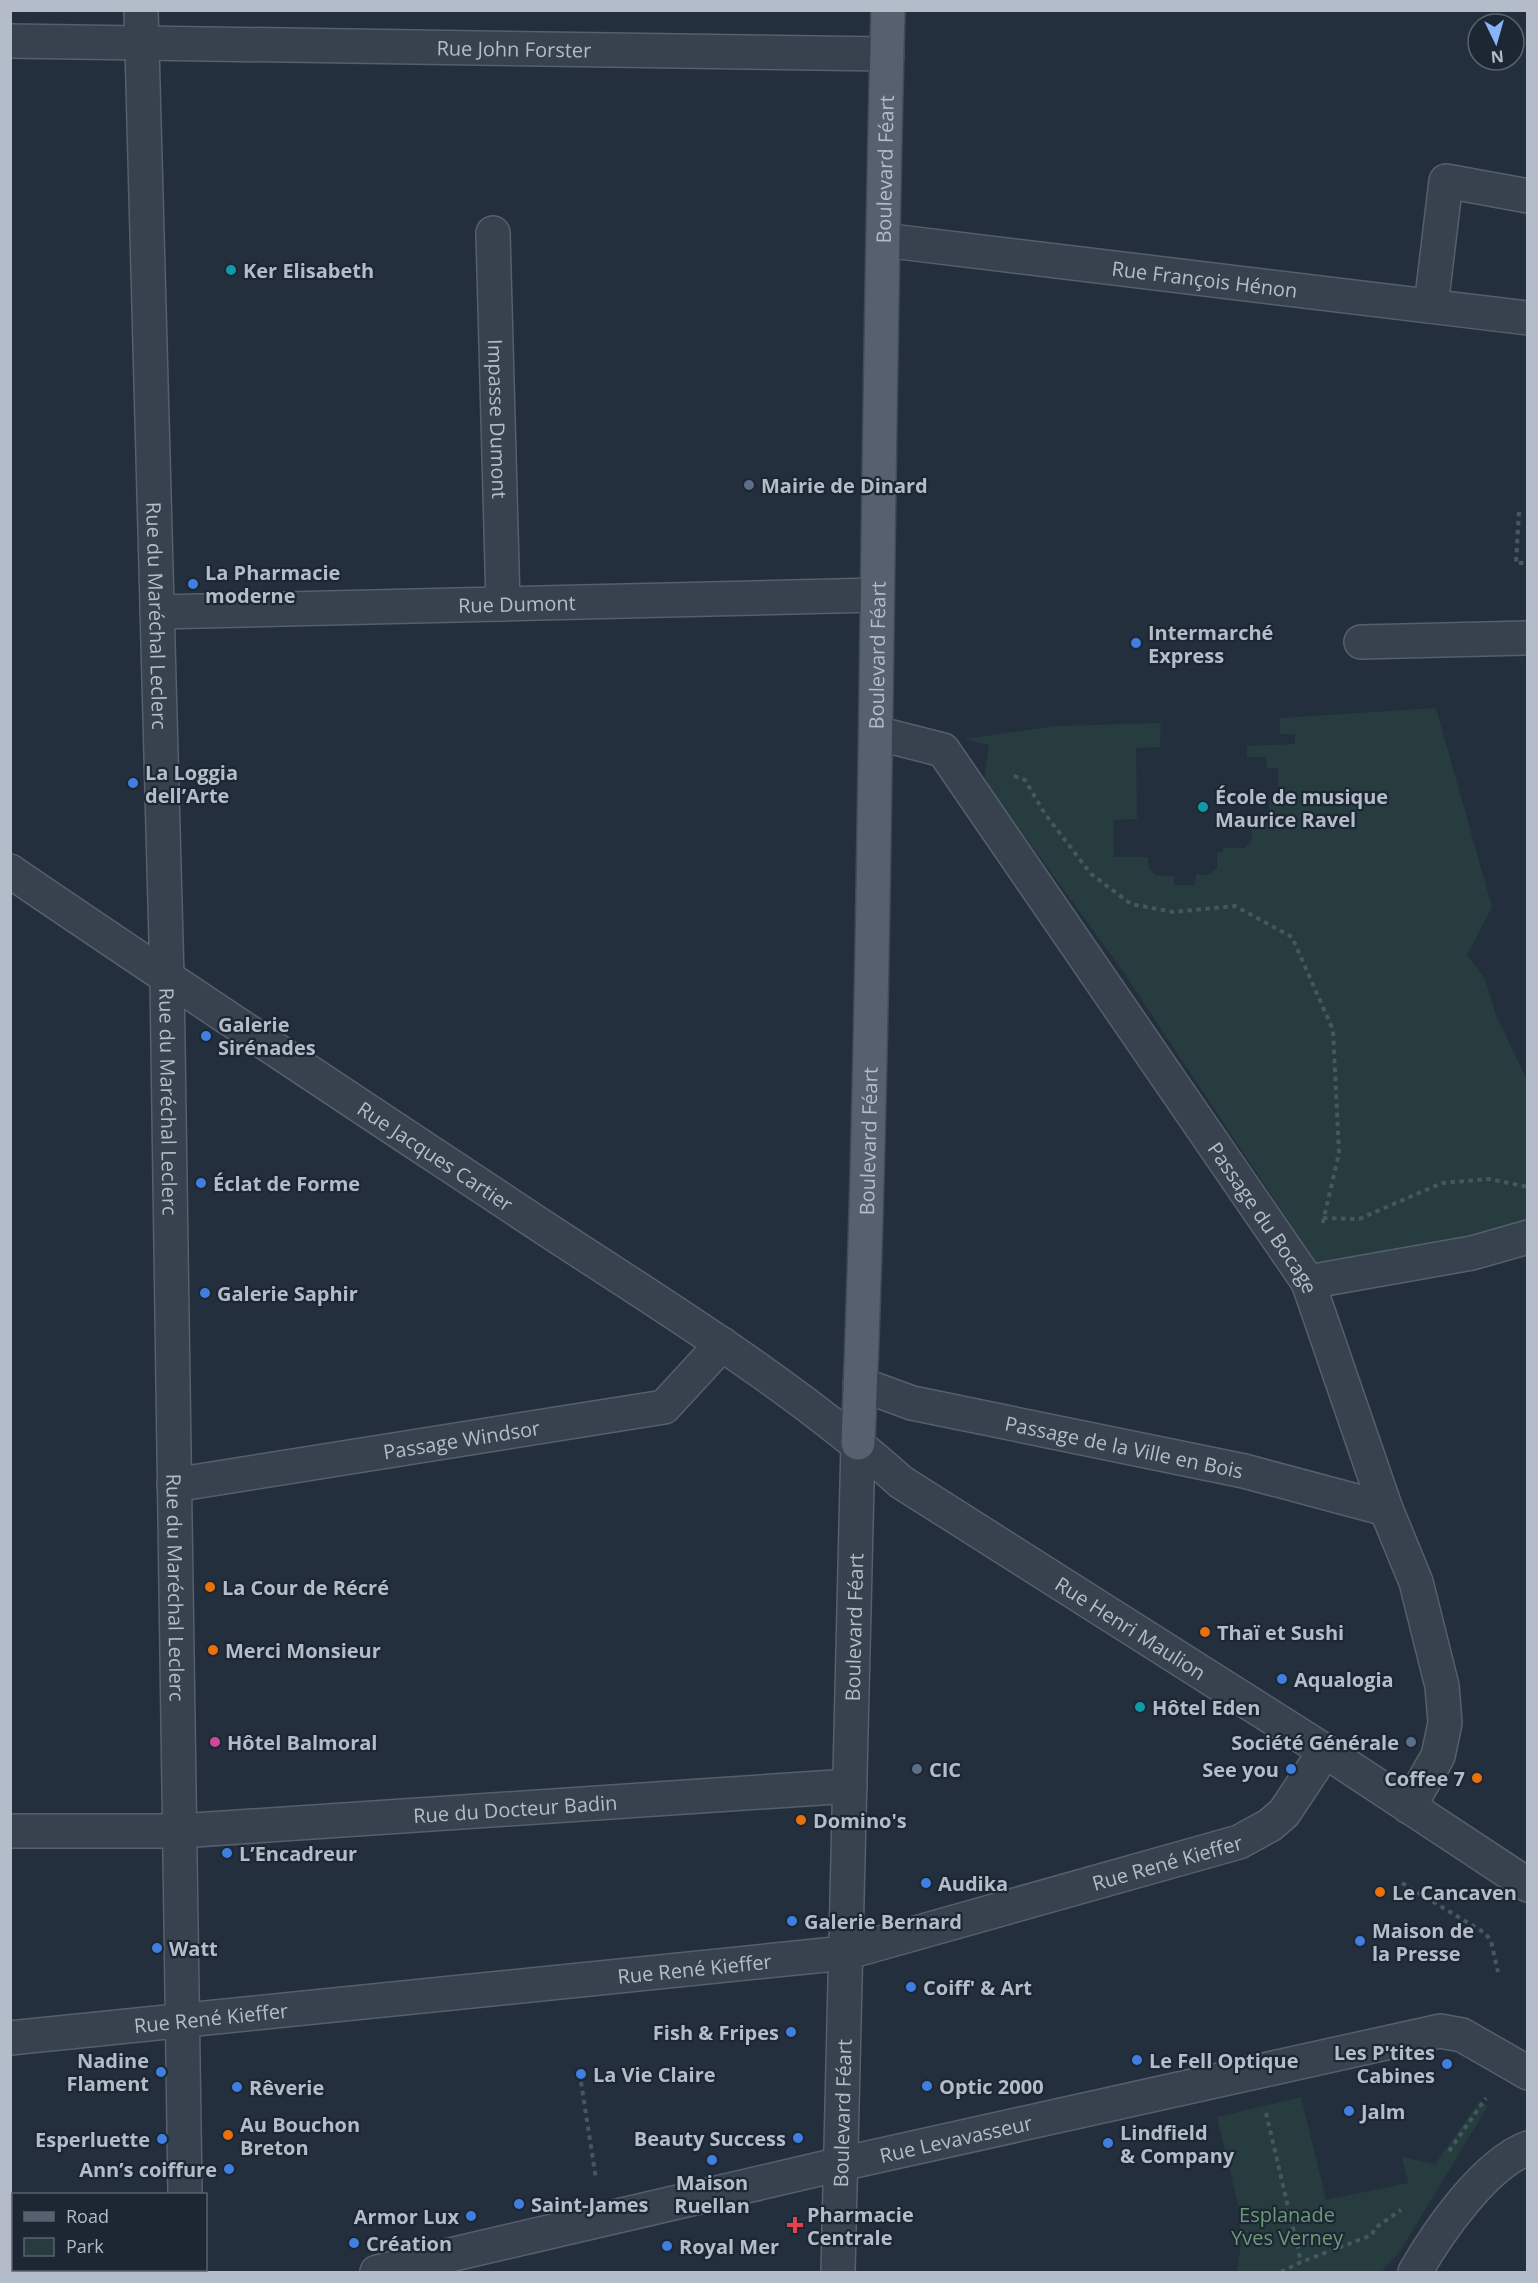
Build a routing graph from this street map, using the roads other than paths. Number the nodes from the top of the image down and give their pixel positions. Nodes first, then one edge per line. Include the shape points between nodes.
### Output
1 (141, 10) edge
2 (888, 10) edge
3 (10, 41) edge
4 (142, 43) junction
5 (886, 54) junction
6 (1527, 196) edge
7 (493, 233) dead end
8 (883, 240) junction
9 (1431, 306) junction
10 (1527, 318) edge
11 (876, 595) junction
12 (503, 604) junction
13 (157, 612) junction
14 (1527, 638) edge
15 (1361, 642) dead end
16 (876, 733) junction
17 (10, 871) edge
18 (167, 978) junction
19 (1527, 1237) edge
20 (1308, 1282) junction
21 (722, 1344) junction
22 (860, 1384) junction
23 (858, 1443) junction
24 (174, 1485) junction
25 (1386, 1509) junction
26 (1325, 1751) junction
27 (850, 1786) junction
28 (1409, 1808) junction
29 (10, 1831) edge
30 (180, 1831) junction
31 (1527, 1885) edge
32 (845, 1953) junction
33 (182, 2021) junction
34 (10, 2038) edge
35 (1519, 2069) edge
36 (1527, 2148) edge
37 (841, 2164) junction
38 (185, 2193) edge
39 (377, 2272) edge
40 (838, 2272) edge
41 (1415, 2272) edge

1 - 4 street, Rue du Maréchal Leclerc
2 - 5 main road, Boulevard Féart
3 - 4 street, Rue John Forster
4 - 5 street, Rue John Forster
4 - 13 street, Rue du Maréchal Leclerc
5 - 8 main road, Boulevard Féart
6 - 9 street via 1446,181
7 - 12 street, Impasse Dumont
8 - 9 street, Rue François Hénon
8 - 11 main road, Boulevard Féart
9 - 10 street, Rue François Hénon
11 - 12 street, Rue Dumont
11 - 16 main road, Boulevard Féart
12 - 13 street, Rue Dumont
13 - 18 street, Rue du Maréchal Leclerc
14 - 15 street
16 - 20 street, Passage du Bocage via 943,750
16 - 22 main road, Boulevard Féart
17 - 18 street, Rue Jacques Cartier
18 - 21 street, Rue Jacques Cartier
18 - 24 street, Rue du Maréchal Leclerc
19 - 20 street via 1472,1253
20 - 25 street, Passage du Bocage
21 - 23 street, Rue Jacques Cartier
21 - 24 street, Passage Windsor via 664,1407
22 - 23 main road, Boulevard Féart
22 - 25 street, Passage de la Ville en Bois via 912,1403 1244,1471
23 - 26 street, Rue Henri Maulion via 901,1482
23 - 27 street, Boulevard Féart
24 - 30 street, Rue du Maréchal Leclerc
25 - 28 street, Passage du Bocage via 1416,1582 1442,1686 1445,1723 1438,1756
26 - 28 street, Rue Henri Maulion
26 - 32 street, Rue René Kieffer via 1284,1814 1239,1842
27 - 30 street, Rue du Docteur Badin
27 - 32 street, Boulevard Féart
28 - 31 street, Rue Henri Maulion
29 - 30 street, Rue du Docteur Badin
30 - 33 street, Rue du Maréchal Leclerc
32 - 33 street, Rue René Kieffer
32 - 37 street, Boulevard Féart
33 - 34 street, Rue René Kieffer
33 - 38 street, Rue du Maréchal Leclerc
35 - 37 street, Rue Levavasseur via 1462,2035 1440,2031
36 - 41 street via 1479,2184 1446,2223
37 - 39 street, Rue Levavasseur
37 - 40 street, Boulevard Féart

